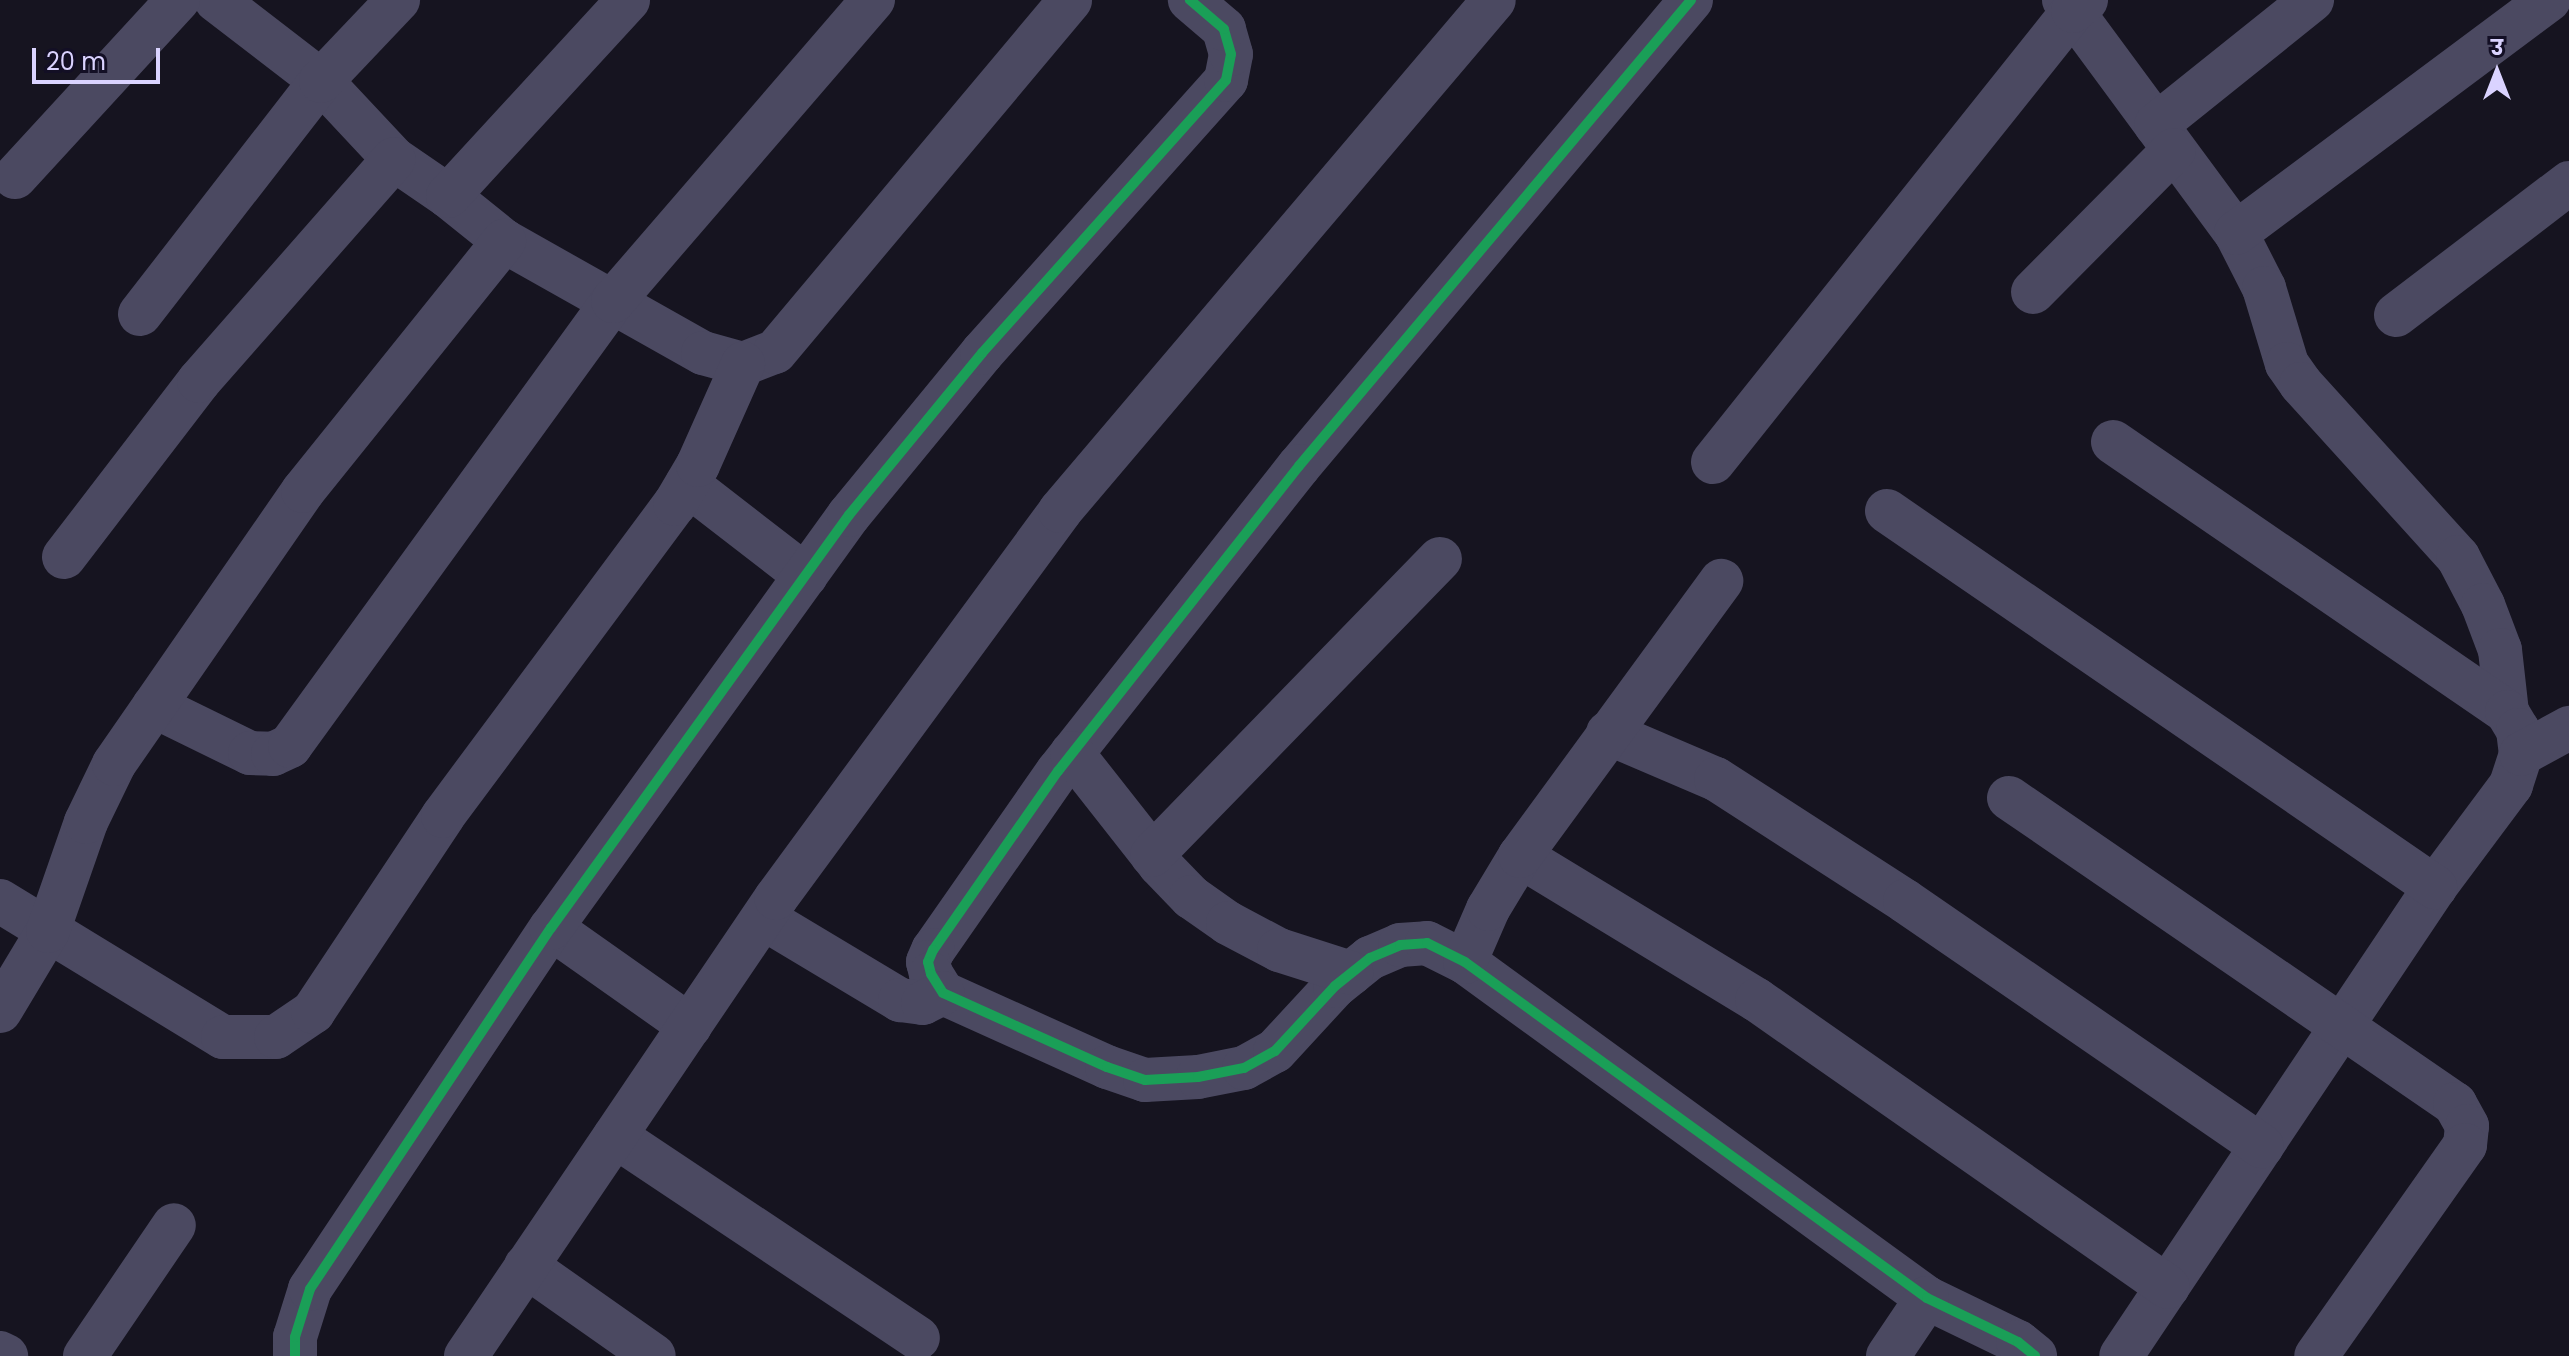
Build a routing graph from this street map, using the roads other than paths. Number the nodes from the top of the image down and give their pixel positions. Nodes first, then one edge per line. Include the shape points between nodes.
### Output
1 (178, 0) edge
2 (216, 0) edge
3 (398, 0) edge
4 (628, 0) edge
5 (873, 0) edge
6 (1070, 0) edge
7 (1190, 0) edge
8 (1494, 0) edge
9 (1691, 0) edge
10 (2312, 0) edge
11 (2549, 0) edge
12 (2075, 4) edge
13 (321, 81) junction
14 (2165, 137) junction
15 (394, 159) junction
16 (15, 177) dead end
17 (2569, 183) edge
18 (448, 196) junction
19 (2236, 233) junction
20 (504, 241) junction
21 (2033, 292) dead end
22 (613, 301) junction
23 (140, 314) dead end
24 (2396, 315) dead end
25 (743, 364) junction
26 (2113, 442) dead end
27 (1713, 462) dead end
28 (687, 484) junction
29 (1887, 511) dead end
30 (64, 557) dead end
31 (1440, 559) dead end
32 (806, 576) junction
33 (1721, 581) dead end
34 (154, 706) junction
35 (2507, 712) junction
36 (2569, 728) edge
37 (1608, 733) junction
38 (1072, 753) junction
39 (2521, 754) junction
40 (2009, 798) dead end
41 (1152, 855) junction
42 (1520, 856) junction
43 (2435, 887) junction
44 (0, 901) edge
45 (763, 918) junction
46 (551, 928) junction
47 (48, 931) junction
48 (1465, 962) junction
49 (1351, 973) junction
50 (943, 993) junction
51 (0, 1011) edge
52 (690, 1026) junction
53 (2341, 1027) junction
54 (615, 1136) junction
55 (2262, 1146) junction
56 (174, 1225) dead end
57 (526, 1266) junction
58 (2168, 1287) junction
59 (1927, 1298) junction
60 (918, 1338) dead end
61 (0, 1353) edge
62 (6, 1356) edge
63 (85, 1356) edge
64 (295, 1356) edge
65 (466, 1356) edge
66 (654, 1356) edge
67 (1888, 1356) edge
68 (2035, 1356) edge
69 (2121, 1356) edge
70 (2316, 1356) edge

1 - 16 street
2 - 13 street
3 - 13 street
4 - 18 street
5 - 22 street
6 - 25 street via 775,352
7 - 32 street via 1224,29 1231,54 1226,80 982,353 849,515
8 - 45 street via 1060,511
9 - 38 street via 1299,466
10 - 14 street
11 - 19 street
12 - 14 street
12 - 27 street
13 - 15 street
13 - 23 street
14 - 19 street
14 - 21 street
15 - 18 street
15 - 30 street via 199,381
17 - 24 street
18 - 20 street
19 - 35 street via 2264,288 2287,364 2458,557 2500,650
20 - 22 street
20 - 34 street via 303,491
22 - 25 street via 703,353
22 - 34 street via 290,746 273,754 250,753
25 - 28 street
26 - 35 street
28 - 32 street
28 - 47 street via 443,816 313,1012 276,1037 223,1037
29 - 43 street
31 - 41 street
32 - 46 street
33 - 37 street
34 - 47 street via 114,764 86,822
35 - 39 street via 2518,730
36 - 39 street
37 - 42 street
37 - 55 street via 1737,792
38 - 41 street
38 - 50 street via 933,950 928,962
39 - 43 street via 2511,785
40 - 53 street
41 - 49 street via 1191,897 1228,923 1279,950
42 - 48 street
42 - 58 street via 1757,1000
43 - 53 street
44 - 47 street
45 - 50 street via 900,1000 923,1003
45 - 52 street
46 - 52 street
46 - 64 street via 310,1289 295,1337
47 - 51 street
48 - 49 street via 1427,943 1400,945
48 - 59 street
49 - 50 street via 1275,1051 1244,1068 1145,1080
52 - 54 street
53 - 55 street
53 - 70 street via 2455,1104 2467,1126 2465,1145
54 - 57 street
54 - 60 street
55 - 58 street
56 - 63 street
57 - 65 street
57 - 66 street
58 - 69 street
59 - 67 street
59 - 68 street via 2018,1342
61 - 62 street

